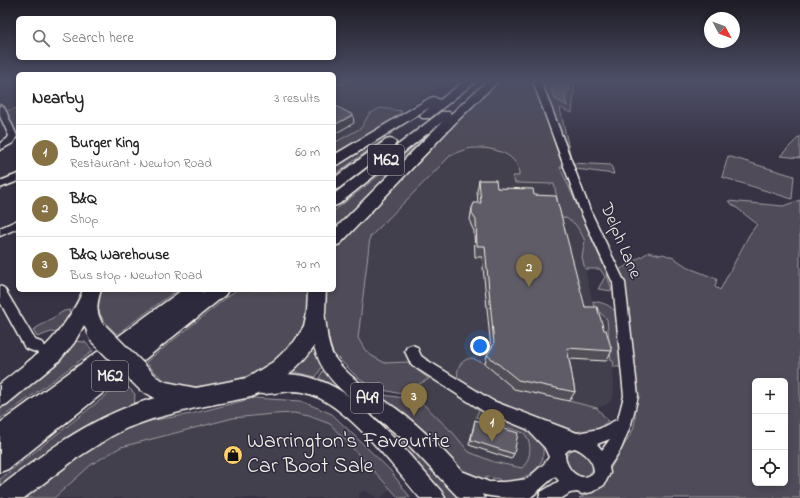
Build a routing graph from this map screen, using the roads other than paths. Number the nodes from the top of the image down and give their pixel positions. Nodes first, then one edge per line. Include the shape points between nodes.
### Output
1 (427, 104) edge
2 (440, 104) edge
3 (456, 104) edge
4 (468, 104) edge
5 (546, 104) edge
6 (0, 107) edge
7 (0, 147) edge
8 (336, 160) edge
9 (16, 178) edge
10 (336, 183) edge
11 (0, 185) edge
12 (336, 199) edge
13 (16, 225) edge
14 (0, 232) edge
15 (336, 238) edge
16 (0, 291) edge
17 (192, 292) edge
18 (216, 292) edge
19 (317, 292) edge
20 (90, 296) edge
21 (316, 313) junction
22 (38, 347) dead end
23 (412, 350) dead end
24 (251, 387) junction
25 (0, 397) edge
26 (196, 398) junction
27 (532, 423) junction
28 (624, 424) junction
29 (0, 437) edge
30 (576, 440) junction
31 (557, 457) junction
32 (0, 461) edge
33 (601, 465) junction
34 (444, 466) junction
35 (576, 484) junction
36 (531, 486) junction
37 (548, 497) edge
38 (5, 498) edge
39 (434, 498) edge
40 (473, 498) edge
41 (517, 498) edge

1 - 8 highway
2 - 10 highway, M62
3 - 12 highway, M62
4 - 15 highway
5 - 28 street, Delph Lane via 585,210 619,283 631,396
6 - 7 street via 13,136 8,143
9 - 11 street
13 - 14 street
16 - 22 street via 30,344
17 - 29 highway, M62
18 - 32 highway, M62
19 - 21 highway, A49
20 - 25 highway via 67,337 52,355
20 - 26 highway, A49, bridge via 89,321 148,383 166,392
21 - 24 highway, A49 via 313,329 295,355 280,369
21 - 34 main road, A49 via 322,349 336,372 400,423
23 - 27 street via 416,360 450,383 488,406
24 - 26 highway, A49
24 - 39 main road, A49 via 291,382 312,386 333,396 354,411
26 - 38 highway via 139,413 99,430
27 - 30 street
27 - 31 street via 550,443
28 - 30 street via 600,436
28 - 33 street, Delph Lane via 616,444
30 - 31 street via 568,440 562,444
30 - 33 street via 590,446
31 - 35 street via 561,471
31 - 36 street via 552,469
33 - 35 street via 601,472 595,482 583,486
34 - 36 street via 465,481 493,491
34 - 40 main road, A49
35 - 37 street
36 - 41 street

